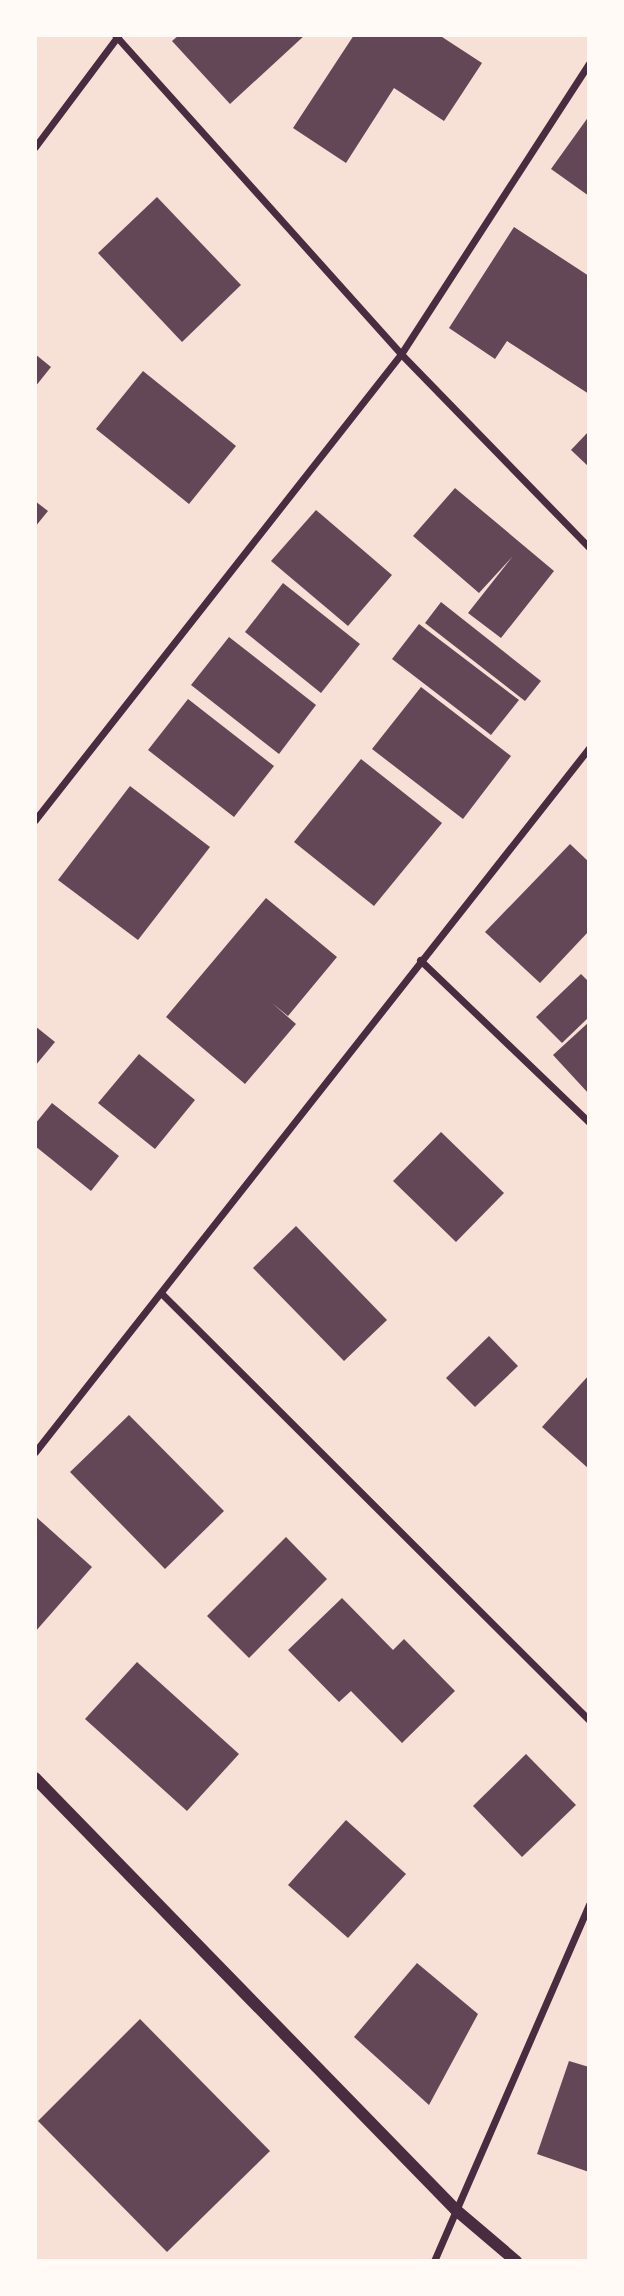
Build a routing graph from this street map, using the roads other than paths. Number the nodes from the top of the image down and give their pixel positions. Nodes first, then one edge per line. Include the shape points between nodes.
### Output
1 (117, 36) edge
2 (589, 63) edge
3 (35, 148) edge
4 (401, 354) junction
5 (589, 547) edge
6 (589, 748) edge
7 (35, 820) edge
8 (420, 960) junction
9 (589, 1122) edge
10 (162, 1293) junction
11 (35, 1452) edge
12 (589, 1720) edge
13 (35, 1778) edge
14 (589, 1904) edge
15 (456, 2210) junction
16 (434, 2261) edge
17 (516, 2261) edge

1 - 3 street
1 - 4 street
2 - 4 street
4 - 5 street
4 - 7 street
6 - 8 street
8 - 9 street
8 - 10 street
10 - 11 street
10 - 12 street
13 - 15 street
14 - 15 street
15 - 16 street
15 - 17 street

